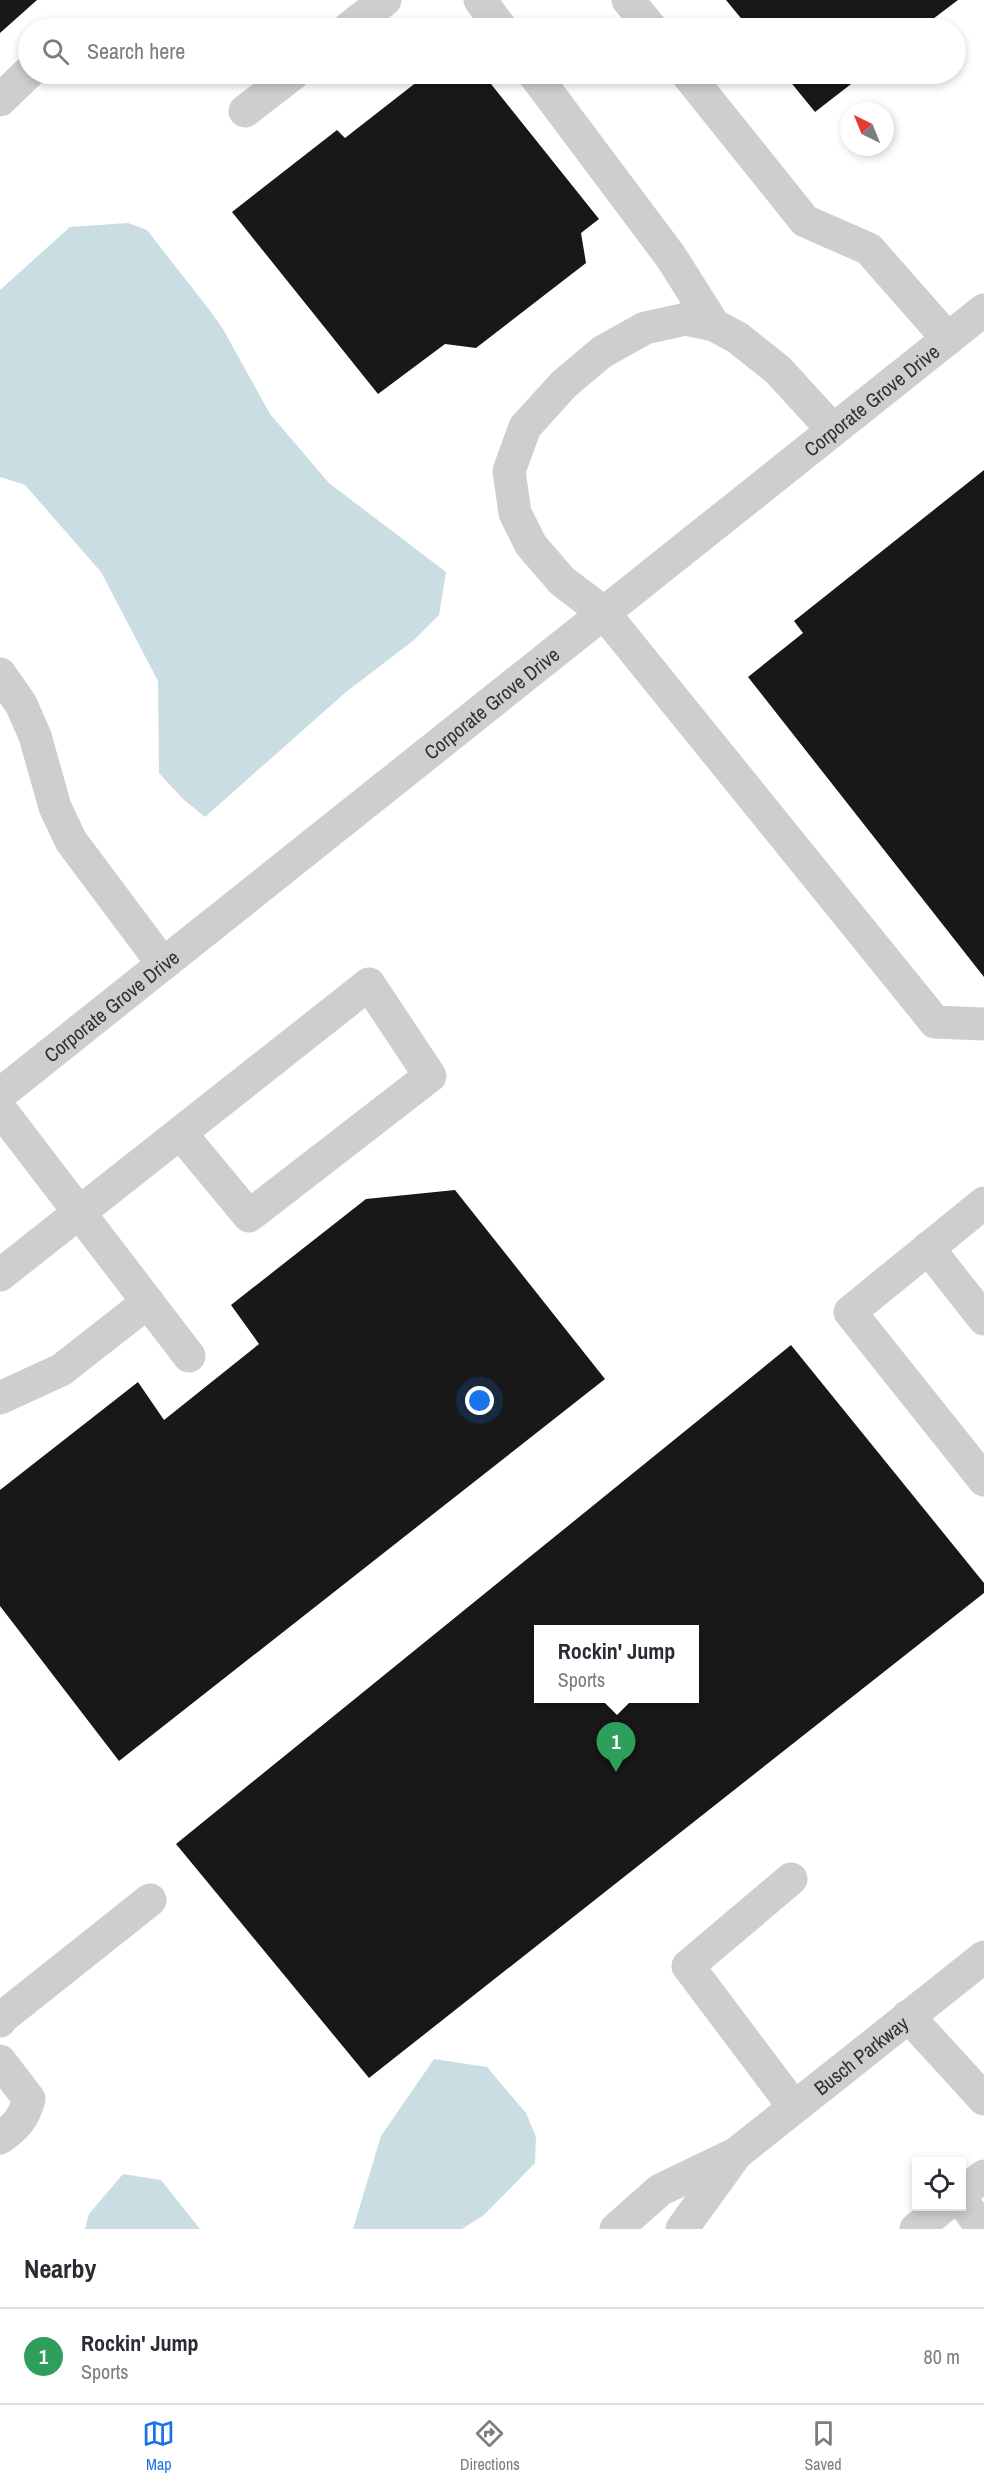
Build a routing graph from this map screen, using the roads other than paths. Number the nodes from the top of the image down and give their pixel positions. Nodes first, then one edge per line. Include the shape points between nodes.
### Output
1 (385, 0) edge
2 (480, 0) edge
3 (628, 0) edge
4 (362, 18) edge
5 (494, 18) edge
6 (643, 18) edge
7 (18, 83) edge
8 (279, 84) edge
9 (541, 84) edge
10 (695, 84) edge
11 (0, 100) edge
12 (245, 111) dead end
13 (984, 310) edge
14 (714, 325) junction
15 (948, 339) junction
16 (833, 430) junction
17 (603, 612) junction
18 (0, 674) edge
19 (163, 964) junction
20 (984, 1024) edge
21 (0, 1094) edge
22 (0, 1109) edge
23 (181, 1134) junction
24 (984, 1203) edge
25 (80, 1214) junction
26 (928, 1248) junction
27 (0, 1275) edge
28 (148, 1302) junction
29 (984, 1319) edge
30 (189, 1356) dead end
31 (0, 1398) edge
32 (984, 1480) edge
33 (791, 1879) dead end
34 (150, 1900) dead end
35 (984, 1957) edge
36 (908, 2016) junction
37 (0, 2021) edge
38 (0, 2061) edge
39 (984, 2099) edge
40 (794, 2107) junction
41 (0, 2138) edge
42 (737, 2153) junction
43 (984, 2175) edge
44 (966, 2190) edge
45 (966, 2207) edge
46 (938, 2211) edge
47 (616, 2229) edge
48 (682, 2229) edge
49 (916, 2229) edge
50 (983, 2229) edge

1 - 4 street
2 - 5 street
3 - 6 street
7 - 11 street
8 - 12 street
9 - 14 street via 671,257
10 - 15 street via 805,221 870,249
13 - 15 street, Corporate Grove Drive
14 - 16 street via 738,338 778,370
14 - 17 street via 686,319 645,328 594,359 564,384 525,427 509,471 514,513 531,545 562,581
15 - 16 street, Corporate Grove Drive
16 - 17 street, Corporate Grove Drive
17 - 19 street, Corporate Grove Drive
17 - 20 street via 935,1022
18 - 19 street via 21,704 35,736 55,807 71,841
19 - 21 street, Corporate Grove Drive
22 - 25 street
23 - 23 street via 369,984 430,1076 249,1216
23 - 25 street
24 - 26 street
25 - 27 street
25 - 28 street
26 - 29 street
26 - 32 street via 850,1312
28 - 30 street
28 - 31 street via 61,1370
33 - 40 street via 688,1966
34 - 37 street
35 - 36 street, Busch Parkway
36 - 39 street
36 - 40 street, Busch Parkway
38 - 41 street via 29,2099 24,2116
40 - 42 street, Busch Parkway
42 - 47 street, Busch Parkway via 660,2190
42 - 48 street, Busch Parkway
43 - 44 street
45 - 50 street
46 - 49 street

